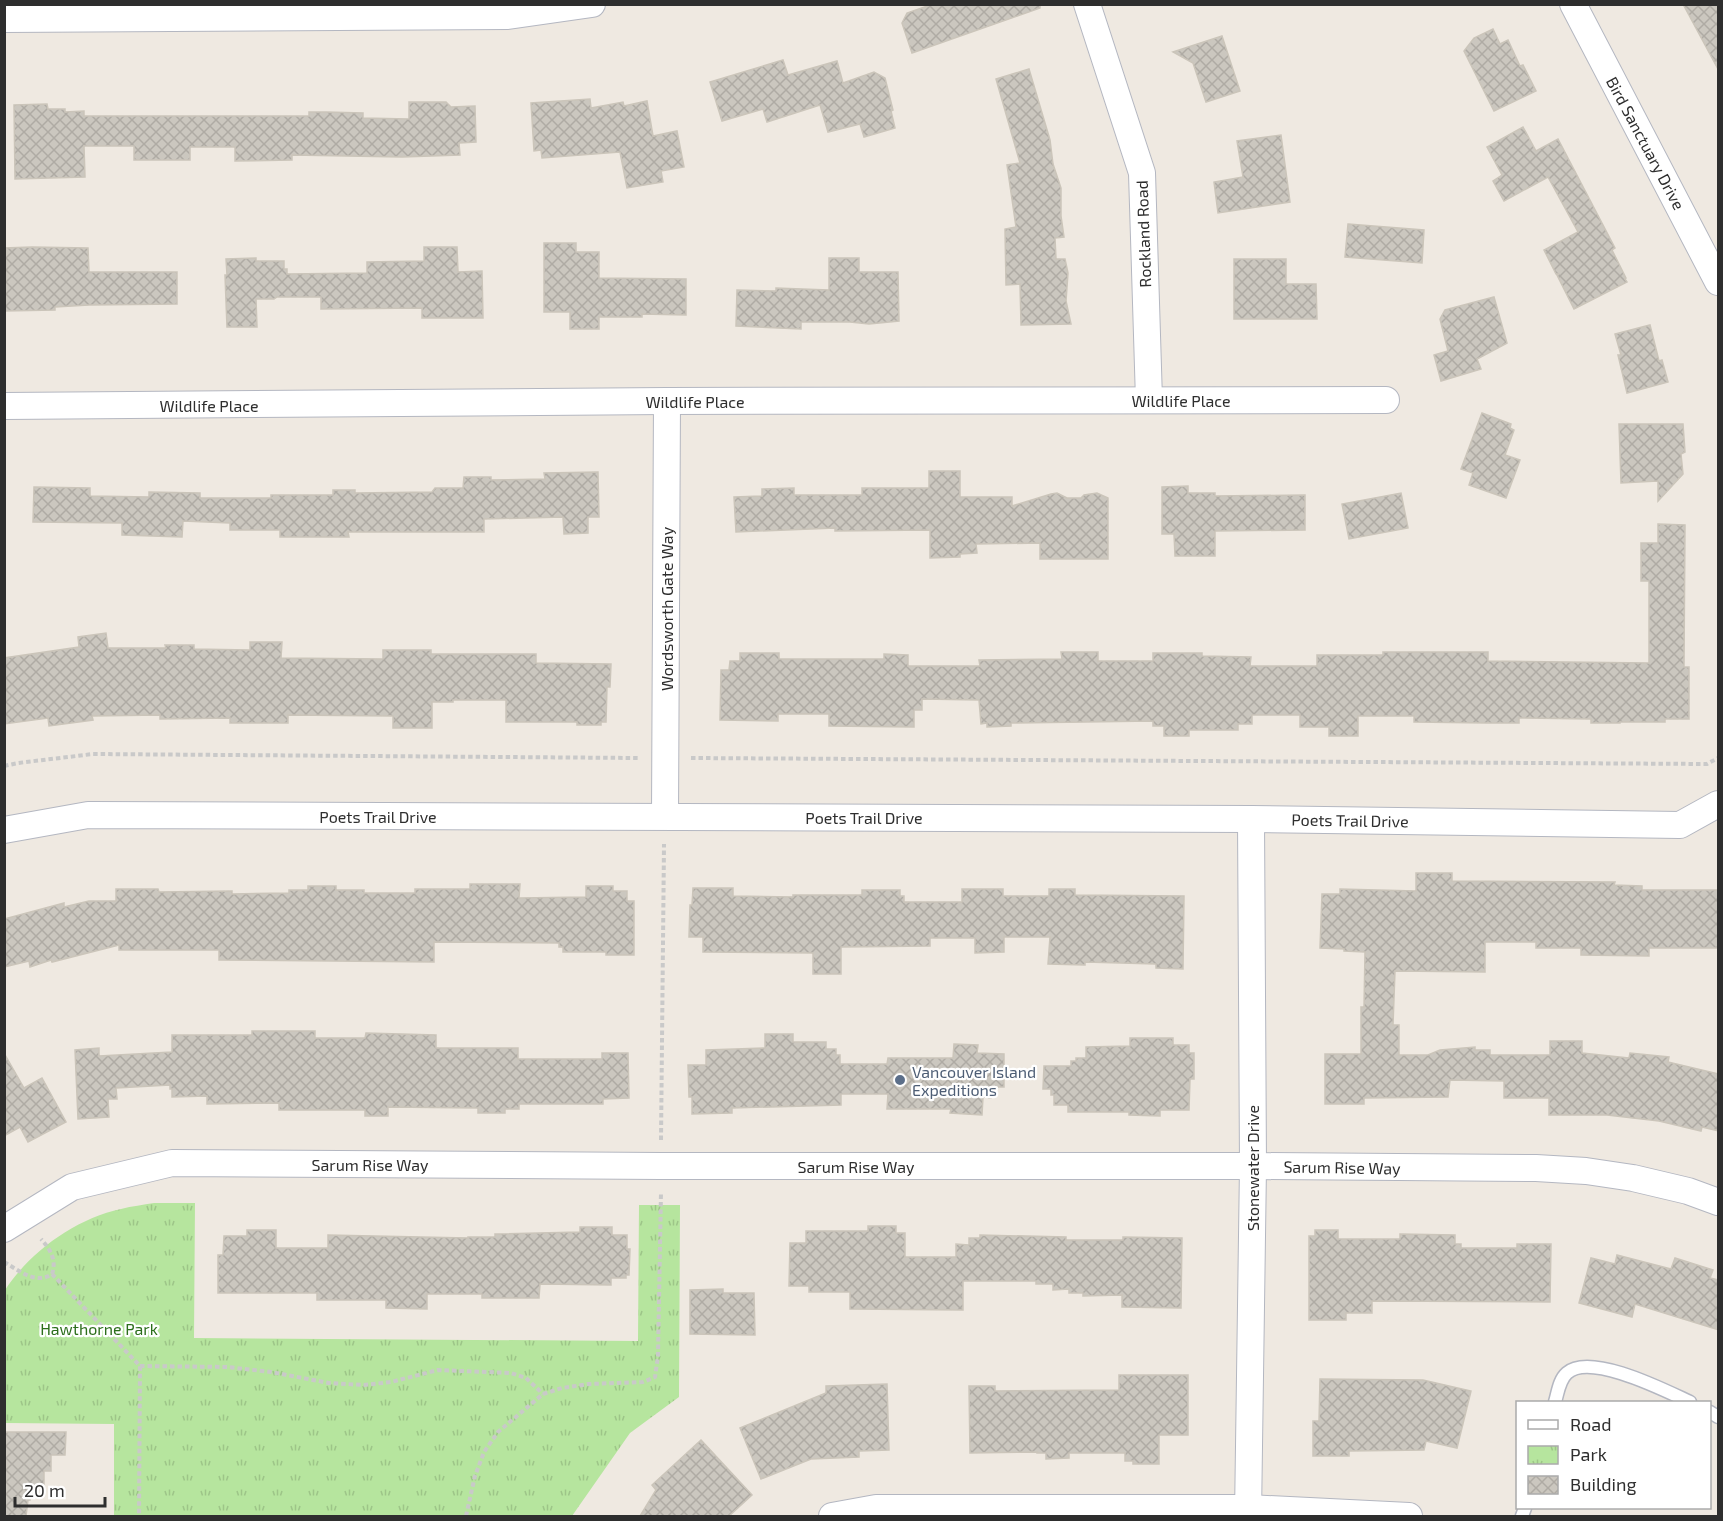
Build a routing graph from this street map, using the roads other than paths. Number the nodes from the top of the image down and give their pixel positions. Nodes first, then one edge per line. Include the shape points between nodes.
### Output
1 (592, 4) edge
2 (1087, 4) edge
3 (1573, 4) edge
4 (4, 20) edge
5 (1719, 282) edge
6 (1149, 400) junction
7 (1386, 400) dead end
8 (667, 401) junction
9 (4, 406) edge
10 (1719, 804) edge
11 (665, 816) junction
12 (1251, 819) junction
13 (4, 830) edge
14 (1253, 1166) junction
15 (1719, 1202) edge
16 (14, 1223) edge
17 (1555, 1401) edge
18 (1688, 1401) edge
19 (1248, 1512) edge
20 (832, 1516) edge
21 (1410, 1516) edge

1 - 4 street via 508,16
2 - 6 street, Rockland Road via 1142,173
3 - 5 street, Bird Sanctuary Drive
6 - 7 street, Wildlife Place
6 - 8 street, Wildlife Place
8 - 9 street, Wildlife Place
8 - 11 street, Wordsworth Gate Way
10 - 12 street, Poets Trail Drive via 1680,825
11 - 12 street, Poets Trail Drive
11 - 13 street, Poets Trail Drive via 88,815
12 - 14 street, Stonewater Drive
14 - 15 street, Sarum Rise Way via 1586,1171 1633,1178
14 - 16 street, Sarum Rise Way via 172,1163 72,1187
14 - 19 street, Stonewater Drive
17 - 18 lane via 1568,1372 1592,1366
19 - 20 street via 876,1508
19 - 21 street

